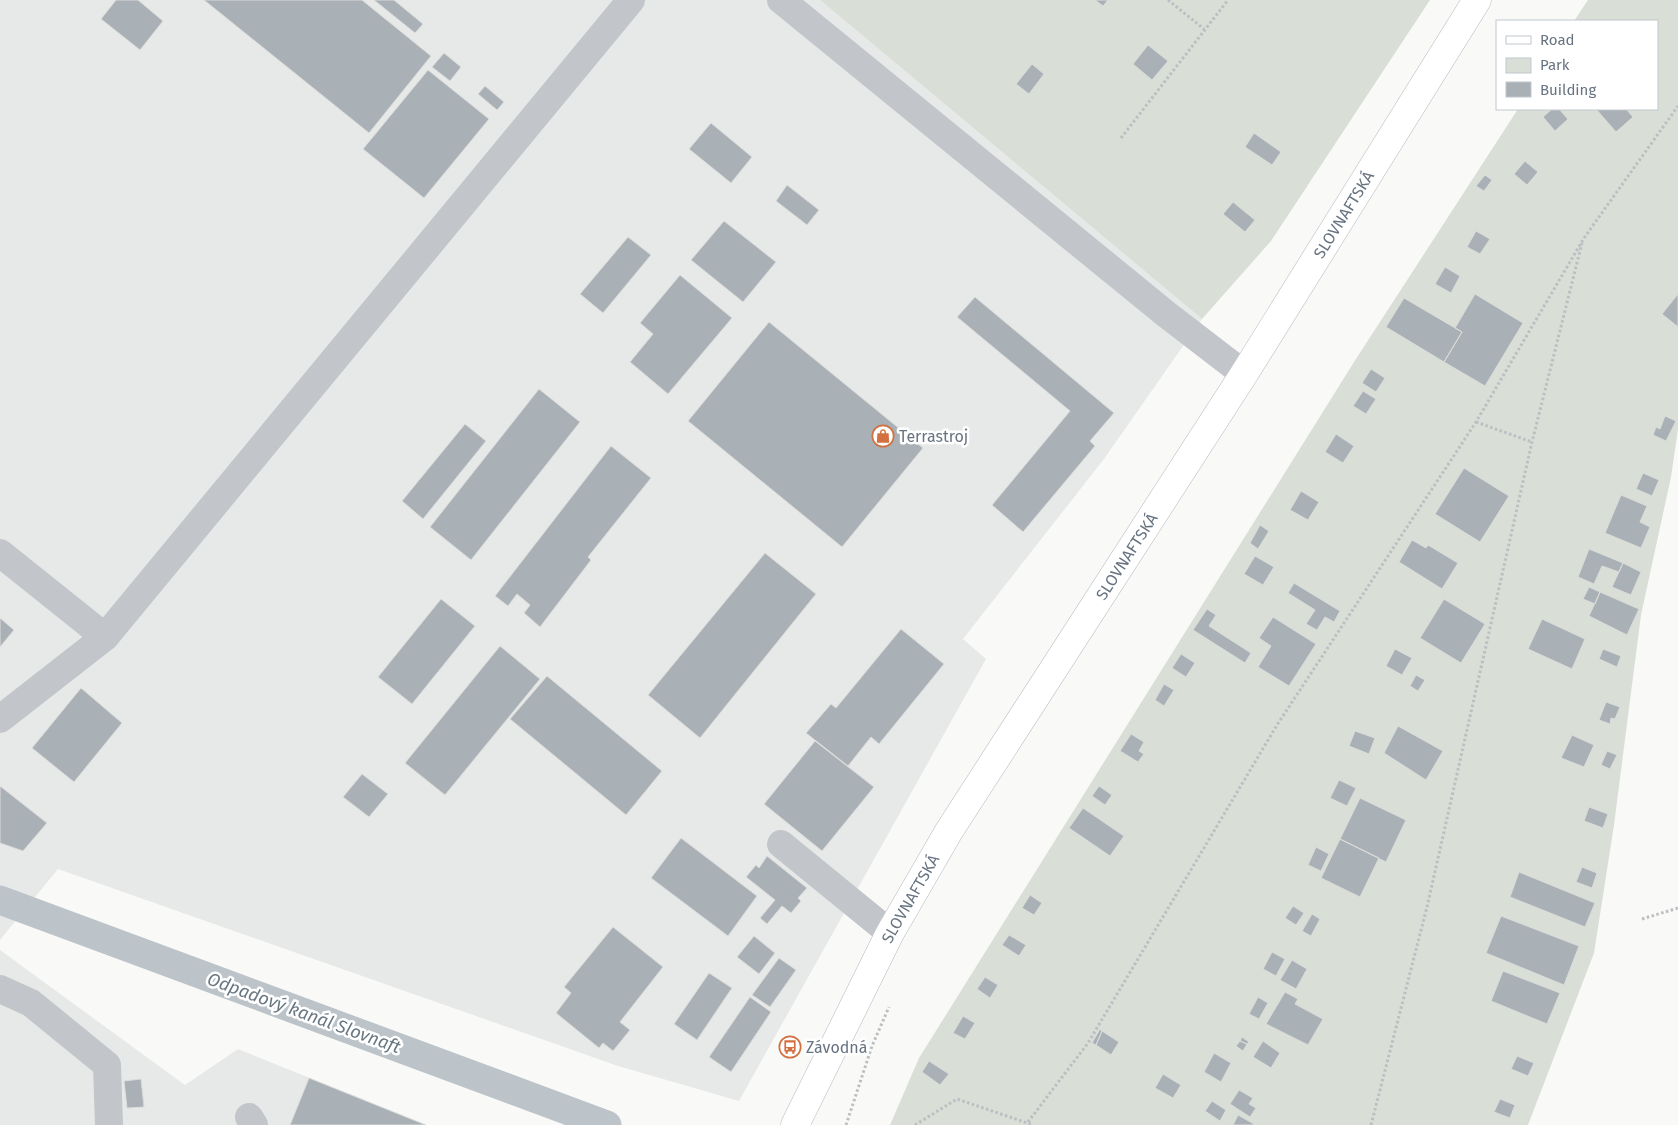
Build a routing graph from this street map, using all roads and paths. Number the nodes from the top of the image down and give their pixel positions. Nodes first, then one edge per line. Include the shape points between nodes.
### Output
1 (631, 0) edge
2 (781, 0) edge
3 (1168, 0) edge
4 (1228, 0) edge
5 (1477, 0) edge
6 (1204, 29) junction
7 (1678, 106) edge
8 (1121, 138) dead end
9 (1584, 238) junction
10 (1244, 374) junction
11 (1476, 422) junction
12 (1532, 442) junction
13 (0, 553) edge
14 (105, 637) junction
15 (0, 719) edge
16 (782, 844) dead end
17 (1678, 908) edge
18 (1642, 919) dead end
19 (890, 932) junction
20 (0, 989) edge
21 (889, 1008) dead end
22 (1028, 1122) junction
23 (109, 1125) edge
24 (795, 1125) edge
25 (846, 1125) edge
26 (914, 1125) edge
27 (1033, 1125) edge
28 (1370, 1125) edge

1 - 14 lane
2 - 10 lane
3 - 6 path
4 - 6 path
5 - 10 main road, SLOVNAFTSKÁ
6 - 8 path
7 - 9 path
9 - 11 path
9 - 12 path
10 - 19 main road, SLOVNAFTSKÁ via 949,831
11 - 12 path
11 - 22 path via 1277,725 1088,1044
12 - 28 path via 1427,907
13 - 14 lane
14 - 15 lane
16 - 19 lane
17 - 18 path
19 - 24 main road, SLOVNAFTSKÁ
20 - 23 lane via 31,1003 106,1065
21 - 25 path via 872,1046
22 - 26 path via 957,1099
22 - 27 path

